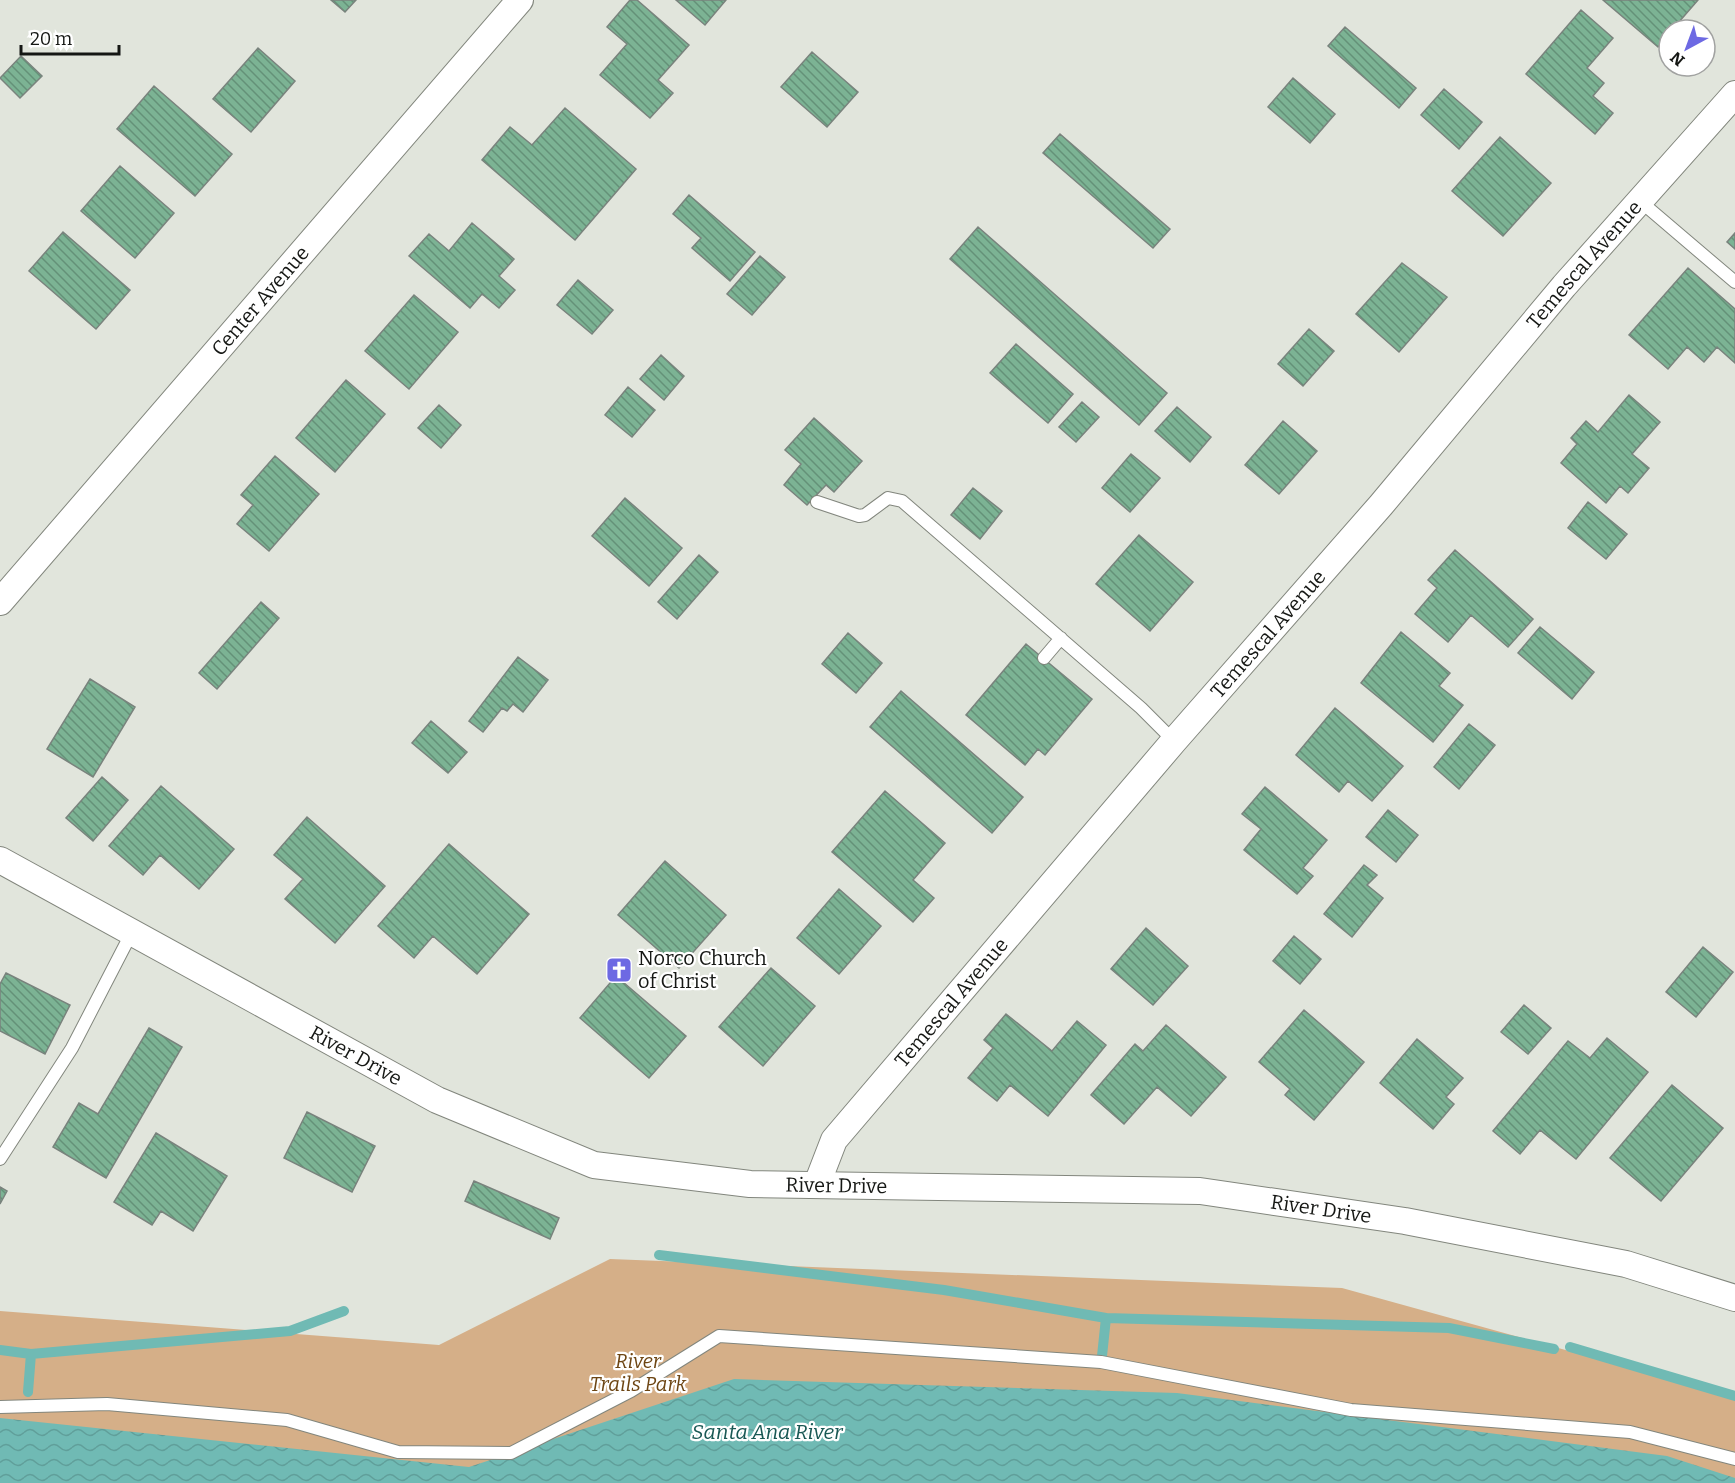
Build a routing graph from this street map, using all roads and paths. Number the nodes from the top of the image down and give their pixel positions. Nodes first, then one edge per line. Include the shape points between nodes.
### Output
1 (520, 0) edge
2 (1731, 105) edge
3 (1640, 201) junction
4 (1735, 282) edge
5 (817, 502) dead end
6 (0, 602) edge
7 (1061, 638) junction
8 (1044, 658) dead end
9 (1174, 741) junction
10 (0, 860) edge
11 (132, 932) junction
12 (0, 1159) edge
13 (817, 1184) junction
14 (1735, 1298) edge
15 (0, 1407) edge
16 (1735, 1459) edge

1 - 6 street, Center Avenue
2 - 3 street, Temescal Avenue
3 - 4 lane
3 - 9 street, Temescal Avenue
5 - 7 lane via 859,516 888,498 902,501
7 - 8 lane
7 - 9 lane
9 - 13 street, Temescal Avenue via 834,1140
10 - 11 street, River Drive
11 - 12 lane via 72,1048
11 - 13 street, River Drive via 437,1100 594,1165 750,1184
13 - 14 street, River Drive via 1200,1191 1406,1221 1626,1264
15 - 16 lane via 107,1404 287,1420 398,1452 511,1453 631,1390 720,1336 1101,1362 1351,1410 1630,1432

